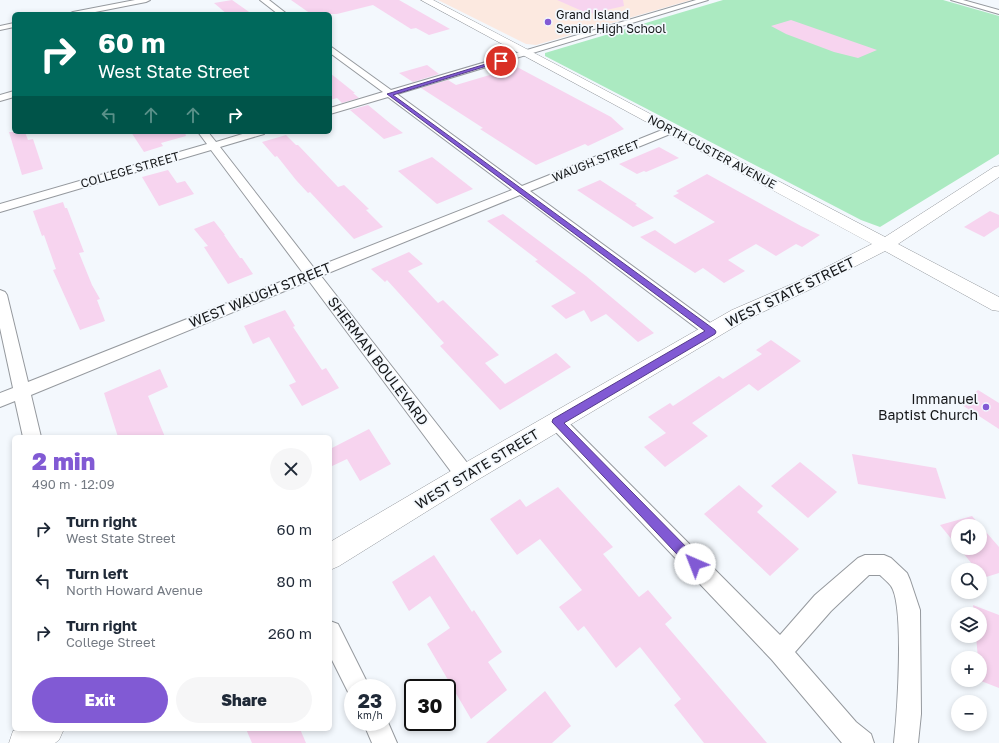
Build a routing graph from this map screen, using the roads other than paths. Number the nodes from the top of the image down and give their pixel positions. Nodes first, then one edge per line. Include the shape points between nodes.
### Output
1 (96, 0) edge
2 (146, 0) edge
3 (264, 0) edge
4 (426, 0) edge
5 (704, 0) edge
6 (955, 0) edge
7 (983, 0) edge
8 (972, 4) junction
9 (105, 11) edge
10 (94, 12) edge
11 (280, 12) edge
12 (999, 12) edge
13 (12, 25) edge
14 (0, 28) edge
15 (332, 51) edge
16 (526, 53) junction
17 (389, 94) junction
18 (12, 95) edge
19 (0, 98) edge
20 (332, 110) edge
21 (672, 130) junction
22 (204, 134) edge
23 (253, 134) edge
24 (213, 146) junction
25 (999, 170) edge
26 (521, 191) junction
27 (0, 208) edge
28 (884, 245) junction
29 (312, 275) junction
30 (0, 295) edge
31 (999, 305) edge
32 (712, 332) junction
33 (21, 392) junction
34 (0, 400) edge
35 (557, 422) junction
36 (32, 435) edge
37 (465, 475) junction
38 (332, 556) edge
39 (332, 636) edge
40 (780, 652) junction
41 (354, 679) edge
42 (45, 731) edge
43 (379, 731) edge
44 (25, 743) edge
45 (385, 743) edge
46 (862, 743) edge
47 (906, 743) edge

1 - 9 street
2 - 9 street
3 - 11 street
4 - 16 street, NORTH CUSTER AVENUE
5 - 16 street
6 - 8 street
7 - 8 street
8 - 12 street
9 - 10 street
13 - 14 street
15 - 17 street
16 - 17 street
16 - 21 street, NORTH CUSTER AVENUE
17 - 20 street
17 - 26 street
18 - 19 street
21 - 26 street, WAUGH STREET
21 - 28 street, NORTH CUSTER AVENUE
22 - 24 street, SHERMAN BOULEVARD
23 - 24 street, COLLEGE STREET
24 - 27 street, COLLEGE STREET
24 - 29 street, SHERMAN BOULEVARD
25 - 28 street, WEST STATE STREET
26 - 29 street, WEST WAUGH STREET
26 - 32 street
28 - 31 street, NORTH CUSTER AVENUE
28 - 32 street, WEST STATE STREET via 740,315
29 - 33 street, WEST WAUGH STREET
29 - 37 street, SHERMAN BOULEVARD
30 - 33 street
32 - 35 street, WEST STATE STREET
33 - 34 street, WEST WAUGH STREET
33 - 36 street
35 - 37 street, WEST STATE STREET
35 - 40 street
37 - 38 street, WEST STATE STREET
39 - 41 street
40 - 46 street via 847,730
40 - 47 street via 823,603 865,565 884,565 900,580 909,610 909,714
42 - 44 street
43 - 45 street

